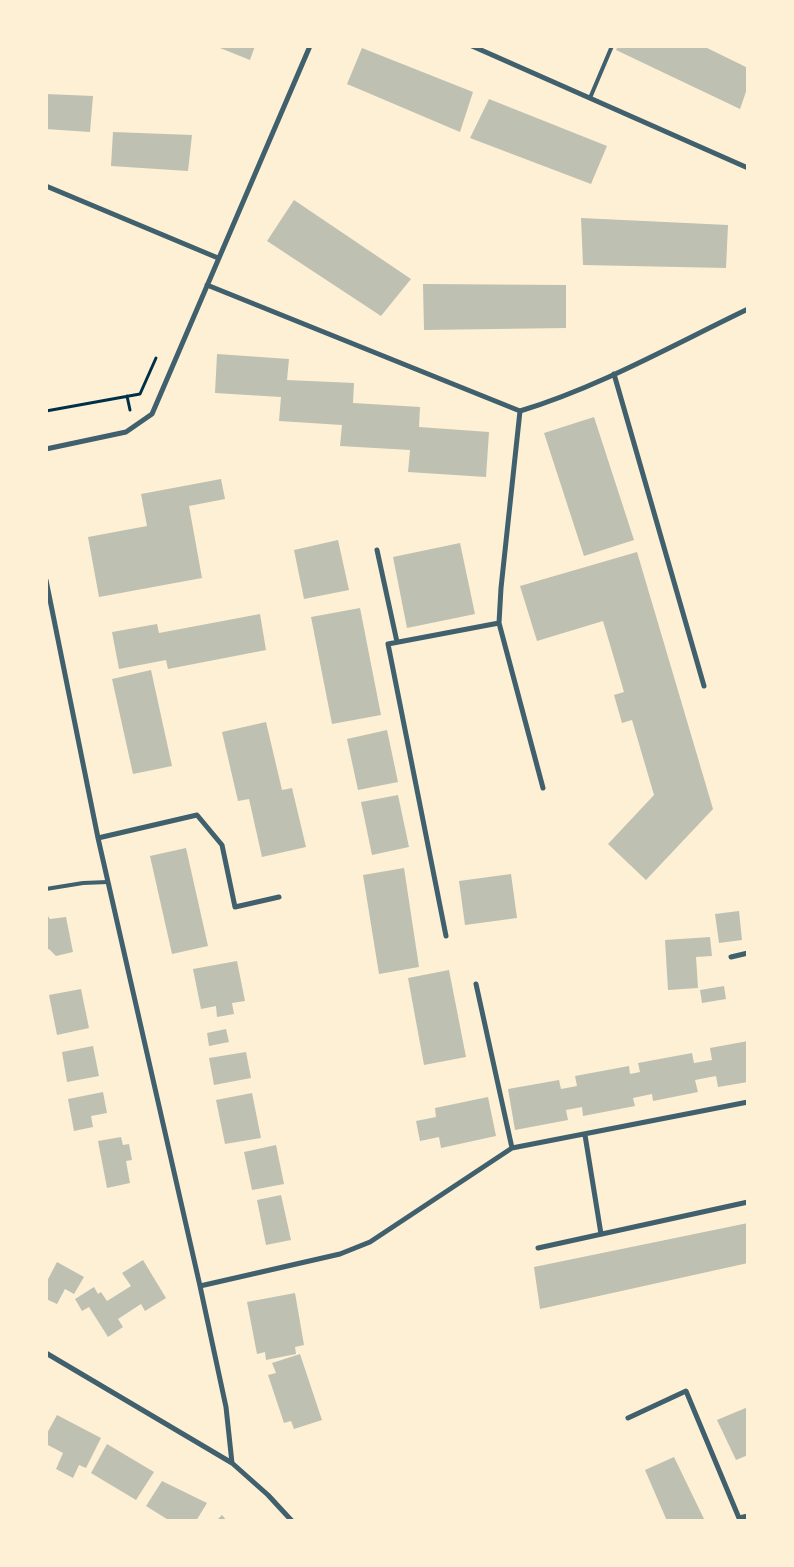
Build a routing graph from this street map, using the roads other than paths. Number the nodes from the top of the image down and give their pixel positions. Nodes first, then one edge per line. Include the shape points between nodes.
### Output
1 (310, 46) edge
2 (472, 46) edge
3 (612, 46) edge
4 (590, 98) junction
5 (748, 168) edge
6 (46, 186) edge
7 (218, 258) junction
8 (207, 285) junction
9 (748, 309) edge
10 (614, 374) junction
11 (520, 411) junction
12 (46, 449) edge
13 (377, 550) dead end
14 (46, 580) edge
15 (499, 622) junction
16 (396, 642) junction
17 (704, 686) dead end
18 (543, 788) dead end
19 (98, 838) junction
20 (108, 882) junction
21 (46, 889) edge
22 (279, 897) dead end
23 (446, 936) dead end
24 (748, 953) edge
25 (731, 957) dead end
26 (476, 984) dead end
27 (748, 1102) edge
28 (585, 1135) junction
29 (512, 1148) junction
30 (748, 1202) edge
31 (601, 1234) junction
32 (538, 1248) dead end
33 (200, 1286) junction
34 (46, 1354) edge
35 (628, 1418) dead end
36 (232, 1463) junction
37 (748, 1516) edge
38 (292, 1521) edge

1 - 7 street
2 - 4 street
3 - 4 lane
4 - 5 street
6 - 7 street
7 - 8 street
8 - 11 street
8 - 12 street via 152,414 126,432
9 - 10 street
10 - 11 street
10 - 17 street
11 - 15 street
13 - 16 street
14 - 19 street
15 - 16 street
15 - 18 street
16 - 23 street via 388,644
19 - 20 street
19 - 22 street via 197,815 222,845 235,907
20 - 21 lane
20 - 33 street
24 - 25 street
26 - 29 street
27 - 28 street
28 - 29 street
28 - 31 street
29 - 33 street via 370,1242 340,1254
30 - 31 street
31 - 32 street
33 - 36 street via 226,1407
34 - 36 street
35 - 37 street via 686,1391 739,1518
36 - 38 street

